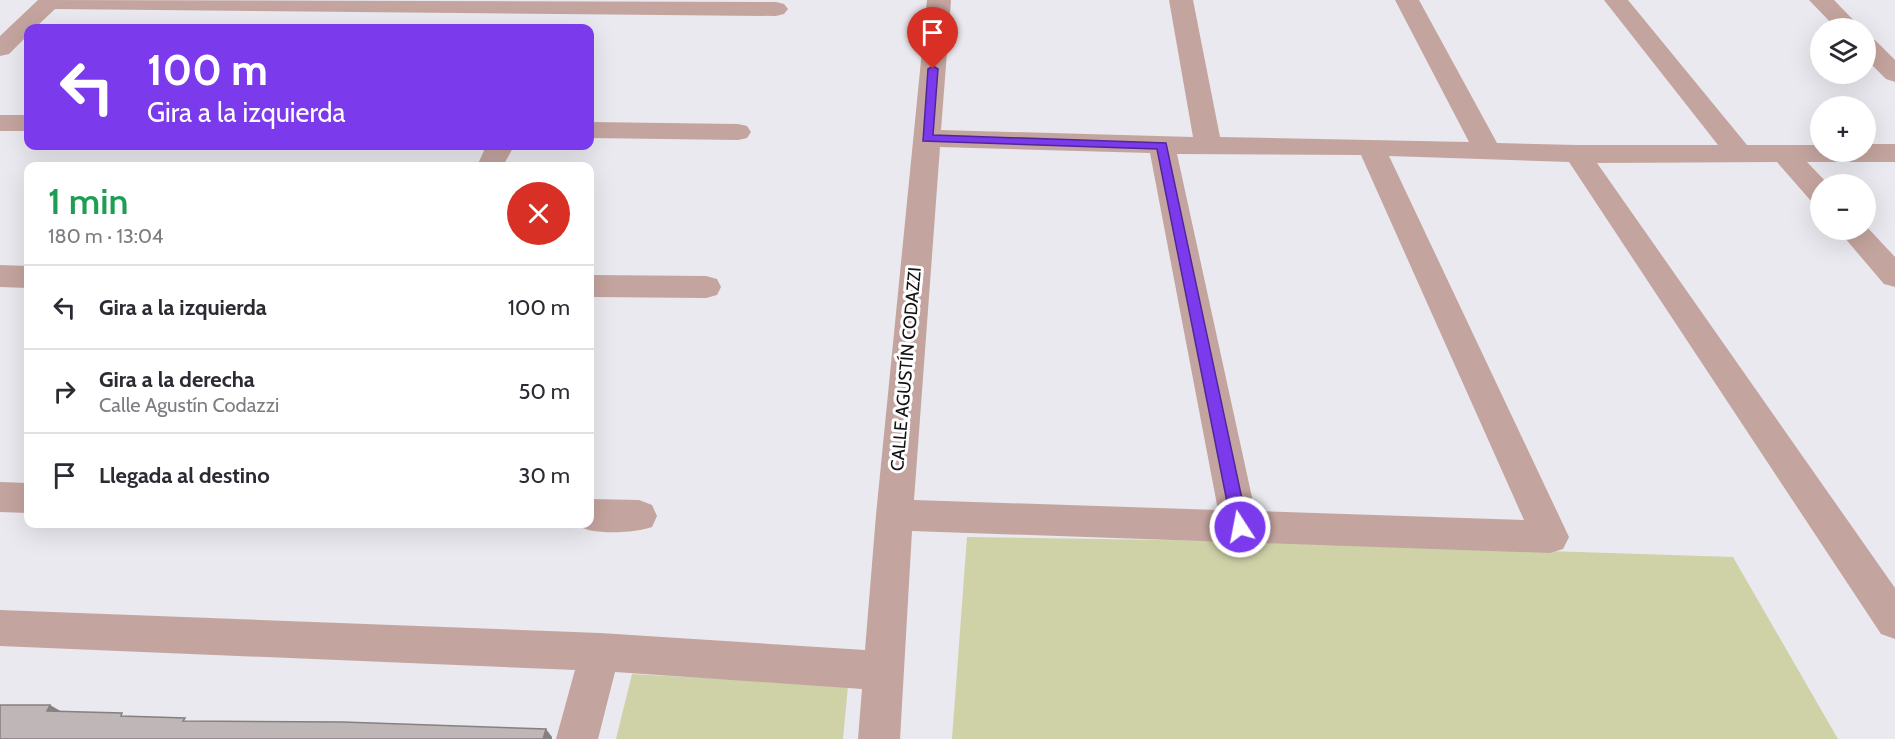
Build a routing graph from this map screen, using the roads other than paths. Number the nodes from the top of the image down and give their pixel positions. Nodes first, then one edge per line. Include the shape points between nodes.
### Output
1 (939, 0) edge
2 (1181, 0) edge
3 (1407, 0) edge
4 (1616, 0) edge
5 (1821, 0) edge
6 (50, 1) edge
7 (566, 3) edge
8 (776, 9) dead end
9 (1839, 18) edge
10 (26, 24) edge
11 (556, 24) edge
12 (24, 26) edge
13 (0, 49) edge
14 (1876, 55) edge
15 (1895, 74) edge
16 (0, 123) edge
17 (24, 123) edge
18 (594, 130) edge
19 (738, 132) dead end
20 (927, 138) junction
21 (1162, 145) junction
22 (1208, 146) junction
23 (1371, 147) junction
24 (1488, 152) junction
25 (1739, 153) junction
26 (1784, 153) junction
27 (1895, 153) edge
28 (1577, 154) junction
29 (1810, 182) edge
30 (1862, 240) edge
31 (0, 276) edge
32 (1895, 276) edge
33 (24, 277) edge
34 (594, 286) edge
35 (706, 287) dead end
36 (0, 497) edge
37 (24, 498) edge
38 (594, 515) edge
39 (894, 515) junction
40 (639, 516) dead end
41 (1240, 527) junction
42 (1895, 621) edge
43 (0, 628) edge
44 (600, 652) junction
45 (883, 671) junction
46 (577, 739) edge
47 (879, 739) edge

1 - 20 street, CALLE AGUSTÍN CODAZZI
2 - 22 street
3 - 24 street
4 - 25 street
5 - 9 street
6 - 7 street
6 - 10 street
7 - 8 street
7 - 11 street
12 - 13 street
14 - 15 street
16 - 17 street
18 - 19 street
20 - 21 street
20 - 39 street, CALLE AGUSTÍN CODAZZI
21 - 22 street
21 - 41 street
22 - 23 street
23 - 24 street
23 - 41 street via 1550,537
24 - 28 street
25 - 26 street
25 - 28 street
26 - 27 street
26 - 29 street
28 - 42 street
30 - 32 street
31 - 33 street
34 - 35 street
36 - 37 street
38 - 40 street
39 - 41 street
39 - 45 street, CALLE AGUSTÍN CODAZZI
43 - 44 street
44 - 45 street
44 - 46 street
45 - 47 street, CALLE AGUSTÍN CODAZZI

